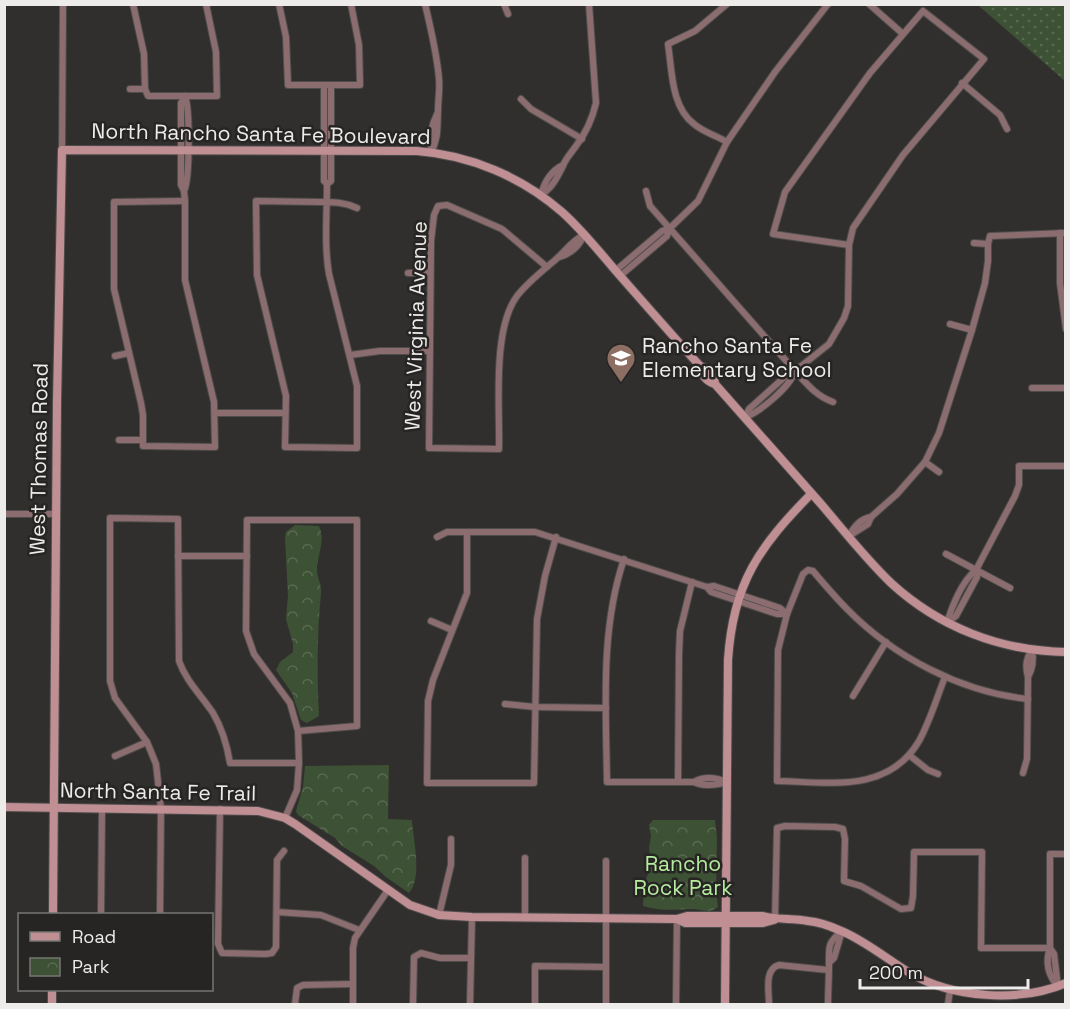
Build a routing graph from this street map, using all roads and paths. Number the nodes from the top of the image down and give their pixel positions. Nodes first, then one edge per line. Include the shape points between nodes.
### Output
1 (63, 4) edge
2 (133, 4) edge
3 (206, 4) edge
4 (279, 4) edge
5 (351, 4) edge
6 (425, 4) edge
7 (504, 4) edge
8 (589, 4) edge
9 (727, 4) edge
10 (828, 4) edge
11 (869, 4) edge
12 (508, 14) dead end
13 (903, 34) junction
14 (962, 83) junction
15 (328, 85) junction
16 (130, 89) dead end
17 (146, 89) junction
18 (184, 96) junction
19 (521, 99) dead end
20 (1007, 129) dead end
21 (582, 139) junction
22 (727, 142) junction
23 (62, 150) junction
24 (184, 150) junction
25 (327, 150) junction
26 (431, 152) junction
27 (646, 191) dead end
28 (541, 195) junction
29 (185, 201) junction
30 (327, 202) junction
31 (357, 208) dead end
32 (669, 229) junction
33 (1063, 233) edge
34 (585, 234) junction
35 (974, 243) dead end
36 (988, 244) junction
37 (849, 245) junction
38 (547, 267) junction
39 (408, 273) dead end
40 (430, 273) junction
41 (618, 273) junction
42 (950, 324) dead end
43 (1065, 329) edge
44 (972, 330) junction
45 (430, 351) junction
46 (129, 353) junction
47 (350, 355) junction
48 (115, 356) dead end
49 (795, 371) junction
50 (1032, 388) dead end
51 (1065, 388) edge
52 (833, 402) dead end
53 (215, 413) junction
54 (285, 413) junction
55 (745, 417) junction
56 (119, 440) dead end
57 (143, 440) junction
58 (925, 462) junction
59 (1065, 466) edge
60 (939, 472) dead end
61 (811, 494) junction
62 (4, 514) edge
63 (57, 514) junction
64 (467, 532) junction
65 (849, 536) junction
66 (436, 537) dead end
67 (556, 537) junction
68 (946, 554) dead end
69 (178, 555) junction
70 (247, 556) junction
71 (624, 559) junction
72 (976, 570) junction
73 (692, 582) junction
74 (1010, 588) dead end
75 (738, 598) junction
76 (787, 614) junction
77 (431, 621) dead end
78 (947, 623) junction
79 (452, 630) junction
80 (886, 642) junction
81 (1032, 649) junction
82 (1065, 652) edge
83 (945, 676) junction
84 (854, 696) dead end
85 (1028, 699) junction
86 (505, 704) dead end
87 (535, 707) junction
88 (606, 708) junction
89 (298, 731) junction
90 (147, 742) junction
91 (909, 755) junction
92 (115, 756) dead end
93 (299, 763) junction
94 (1023, 773) dead end
95 (938, 774) dead end
96 (678, 782) junction
97 (727, 782) junction
98 (4, 807) edge
99 (54, 808) junction
100 (102, 808) junction
101 (160, 808) junction
102 (220, 809) junction
103 (285, 819) junction
104 (451, 839) dead end
105 (284, 851) dead end
106 (1065, 854) edge
107 (525, 858) dead end
108 (606, 861) dead end
109 (388, 890) junction
110 (277, 912) junction
111 (52, 913) edge
112 (101, 913) edge
113 (160, 913) edge
114 (439, 915) junction
115 (472, 917) junction
116 (525, 917) junction
117 (606, 918) junction
118 (676, 919) junction
119 (726, 919) junction
120 (775, 919) junction
121 (359, 930) junction
122 (842, 931) junction
123 (1050, 948) junction
124 (471, 958) junction
125 (606, 967) junction
126 (829, 967) junction
127 (353, 984) junction
128 (1062, 985) edge
129 (950, 990) junction
130 (295, 1005) edge
131 (353, 1005) edge
132 (413, 1005) edge
133 (470, 1005) edge
134 (535, 1005) edge
135 (606, 1005) edge
136 (676, 1005) edge
137 (725, 1005) edge
138 (769, 1005) edge
139 (828, 1005) edge
140 (948, 1005) edge

1 - 23 street, West Thomas Road
2 - 17 street via 145,62
3 - 18 street via 216,52 217,96
4 - 15 street via 286,37 288,85
5 - 15 street via 359,45 360,85
6 - 26 street via 440,87
7 - 12 street
8 - 21 street via 596,103
9 - 22 street via 695,31 668,45 683,112 693,124
10 - 22 street
11 - 13 street
13 - 14 street via 923,10 984,59
13 - 37 street via 785,192 773,234
14 - 20 street via 1000,115
14 - 37 street via 903,155 853,228
15 - 25 street
16 - 17 street
17 - 18 street via 148,96
18 - 24 street
19 - 21 street
21 - 28 street via 563,165 555,169
22 - 32 street via 698,201
23 - 24 street, North Rancho Santa Fe Boulevard
23 - 63 street, West Thomas Road
24 - 25 street, North Rancho Santa Fe Boulevard
24 - 29 street via 181,185
25 - 26 street, North Rancho Santa Fe Boulevard
25 - 30 street
26 - 28 street, North Rancho Santa Fe Boulevard via 484,166
27 - 32 street via 650,206
28 - 34 street, North Rancho Santa Fe Boulevard
29 - 46 street via 114,202 113,281
29 - 53 street via 185,280
30 - 31 street
30 - 47 street via 328,266
30 - 54 street via 256,201 257,275 283,380
32 - 41 street via 662,231
32 - 49 street
33 - 36 street via 990,236
33 - 43 street via 1060,283
34 - 38 street
34 - 41 street, North Rancho Santa Fe Boulevard
35 - 36 street
36 - 44 street via 985,283
37 - 49 street via 848,306 844,318 829,344
38 - 40 street, West Virginia Avenue via 502,229 447,205 438,206 434,215
38 - 45 street, West Virginia Avenue via 516,297 503,326 499,449 429,448
39 - 40 street
40 - 45 street, West Virginia Avenue
41 - 55 street, North Rancho Santa Fe Boulevard via 700,366 701,374
42 - 44 street
44 - 58 street via 939,433
45 - 47 street
46 - 48 street
46 - 57 street via 143,415
47 - 54 street via 357,386 357,448 285,447
49 - 52 street via 814,392
49 - 55 street via 751,407
50 - 51 street
53 - 54 street
53 - 57 street via 215,447 143,446
55 - 61 street, North Rancho Santa Fe Boulevard
56 - 57 street
58 - 60 street
58 - 65 street via 897,494 871,517 864,518
59 - 72 street via 1019,466 1015,496
61 - 65 street, North Rancho Santa Fe Boulevard
61 - 75 street via 770,537
62 - 63 street
63 - 99 street, West Thomas Road
64 - 66 street via 447,532
64 - 67 street via 535,532
64 - 79 street via 467,593
65 - 78 street, North Rancho Santa Fe Boulevard via 890,581
67 - 71 street
67 - 87 street via 537,619
68 - 72 street
69 - 70 street
69 - 90 street via 178,519 110,518 110,681 115,698
69 - 93 street via 179,661 184,675 218,722 230,763
70 - 89 street via 246,631 250,645 290,703
70 - 89 street via 247,519 357,519 357,726
71 - 73 street
71 - 88 street via 607,652
72 - 74 street
72 - 78 street
73 - 75 street via 707,586 711,592
73 - 96 street via 679,643
75 - 76 street via 777,614
75 - 97 street via 728,660
76 - 80 street via 803,574 813,571 848,610
76 - 91 street via 777,660 777,782 867,780 883,775
77 - 79 street
78 - 81 street, North Rancho Santa Fe Boulevard via 987,640
79 - 87 street via 428,701 427,783 534,783
80 - 83 street
80 - 84 street
81 - 82 street, North Rancho Santa Fe Boulevard
81 - 85 street via 1026,668
83 - 85 street via 986,691
83 - 91 street via 921,738
85 - 94 street via 1027,759
86 - 87 street
87 - 88 street
88 - 96 street via 607,782
89 - 93 street
90 - 92 street
90 - 101 street via 156,764
91 - 95 street
93 - 103 street via 297,790
96 - 97 street
97 - 119 street
98 - 99 street, North Santa Fe Trail
99 - 100 street, North Santa Fe Trail
99 - 111 street, West Thomas Road
100 - 101 street, North Santa Fe Trail
100 - 112 street
101 - 102 street, North Santa Fe Trail
101 - 113 street
102 - 103 street, North Santa Fe Trail via 258,811
102 - 110 street via 219,950 272,952 276,948
103 - 109 street, North Santa Fe Trail
104 - 114 street via 452,865
105 - 110 street via 277,860
106 - 123 street via 1050,854
107 - 116 street
108 - 117 street
109 - 114 street, North Santa Fe Trail via 410,905
109 - 121 street
110 - 121 street via 321,915
114 - 115 street, North Santa Fe Trail
115 - 116 street, North Santa Fe Trail
115 - 124 street
116 - 117 street, North Santa Fe Trail
117 - 118 street, North Santa Fe Trail
117 - 125 street
118 - 119 street, North Santa Fe Trail via 686,923
118 - 136 street
119 - 120 street, North Santa Fe Trail
119 - 137 street
120 - 122 street, North Santa Fe Trail via 810,921
120 - 123 street via 777,828 843,828 844,881 861,886 901,909 911,908 914,852 982,852 981,948
121 - 127 street via 353,948
122 - 126 street via 833,938 827,956
122 - 129 street, North Santa Fe Trail via 916,977
123 - 128 street via 1050,973
124 - 132 street via 440,958 421,953 414,957
124 - 133 street
125 - 134 street via 535,966
125 - 135 street
126 - 138 street via 772,967
126 - 139 street
127 - 130 street via 303,985 297,988
127 - 131 street
128 - 129 street, North Santa Fe Trail via 1015,994
129 - 140 street

